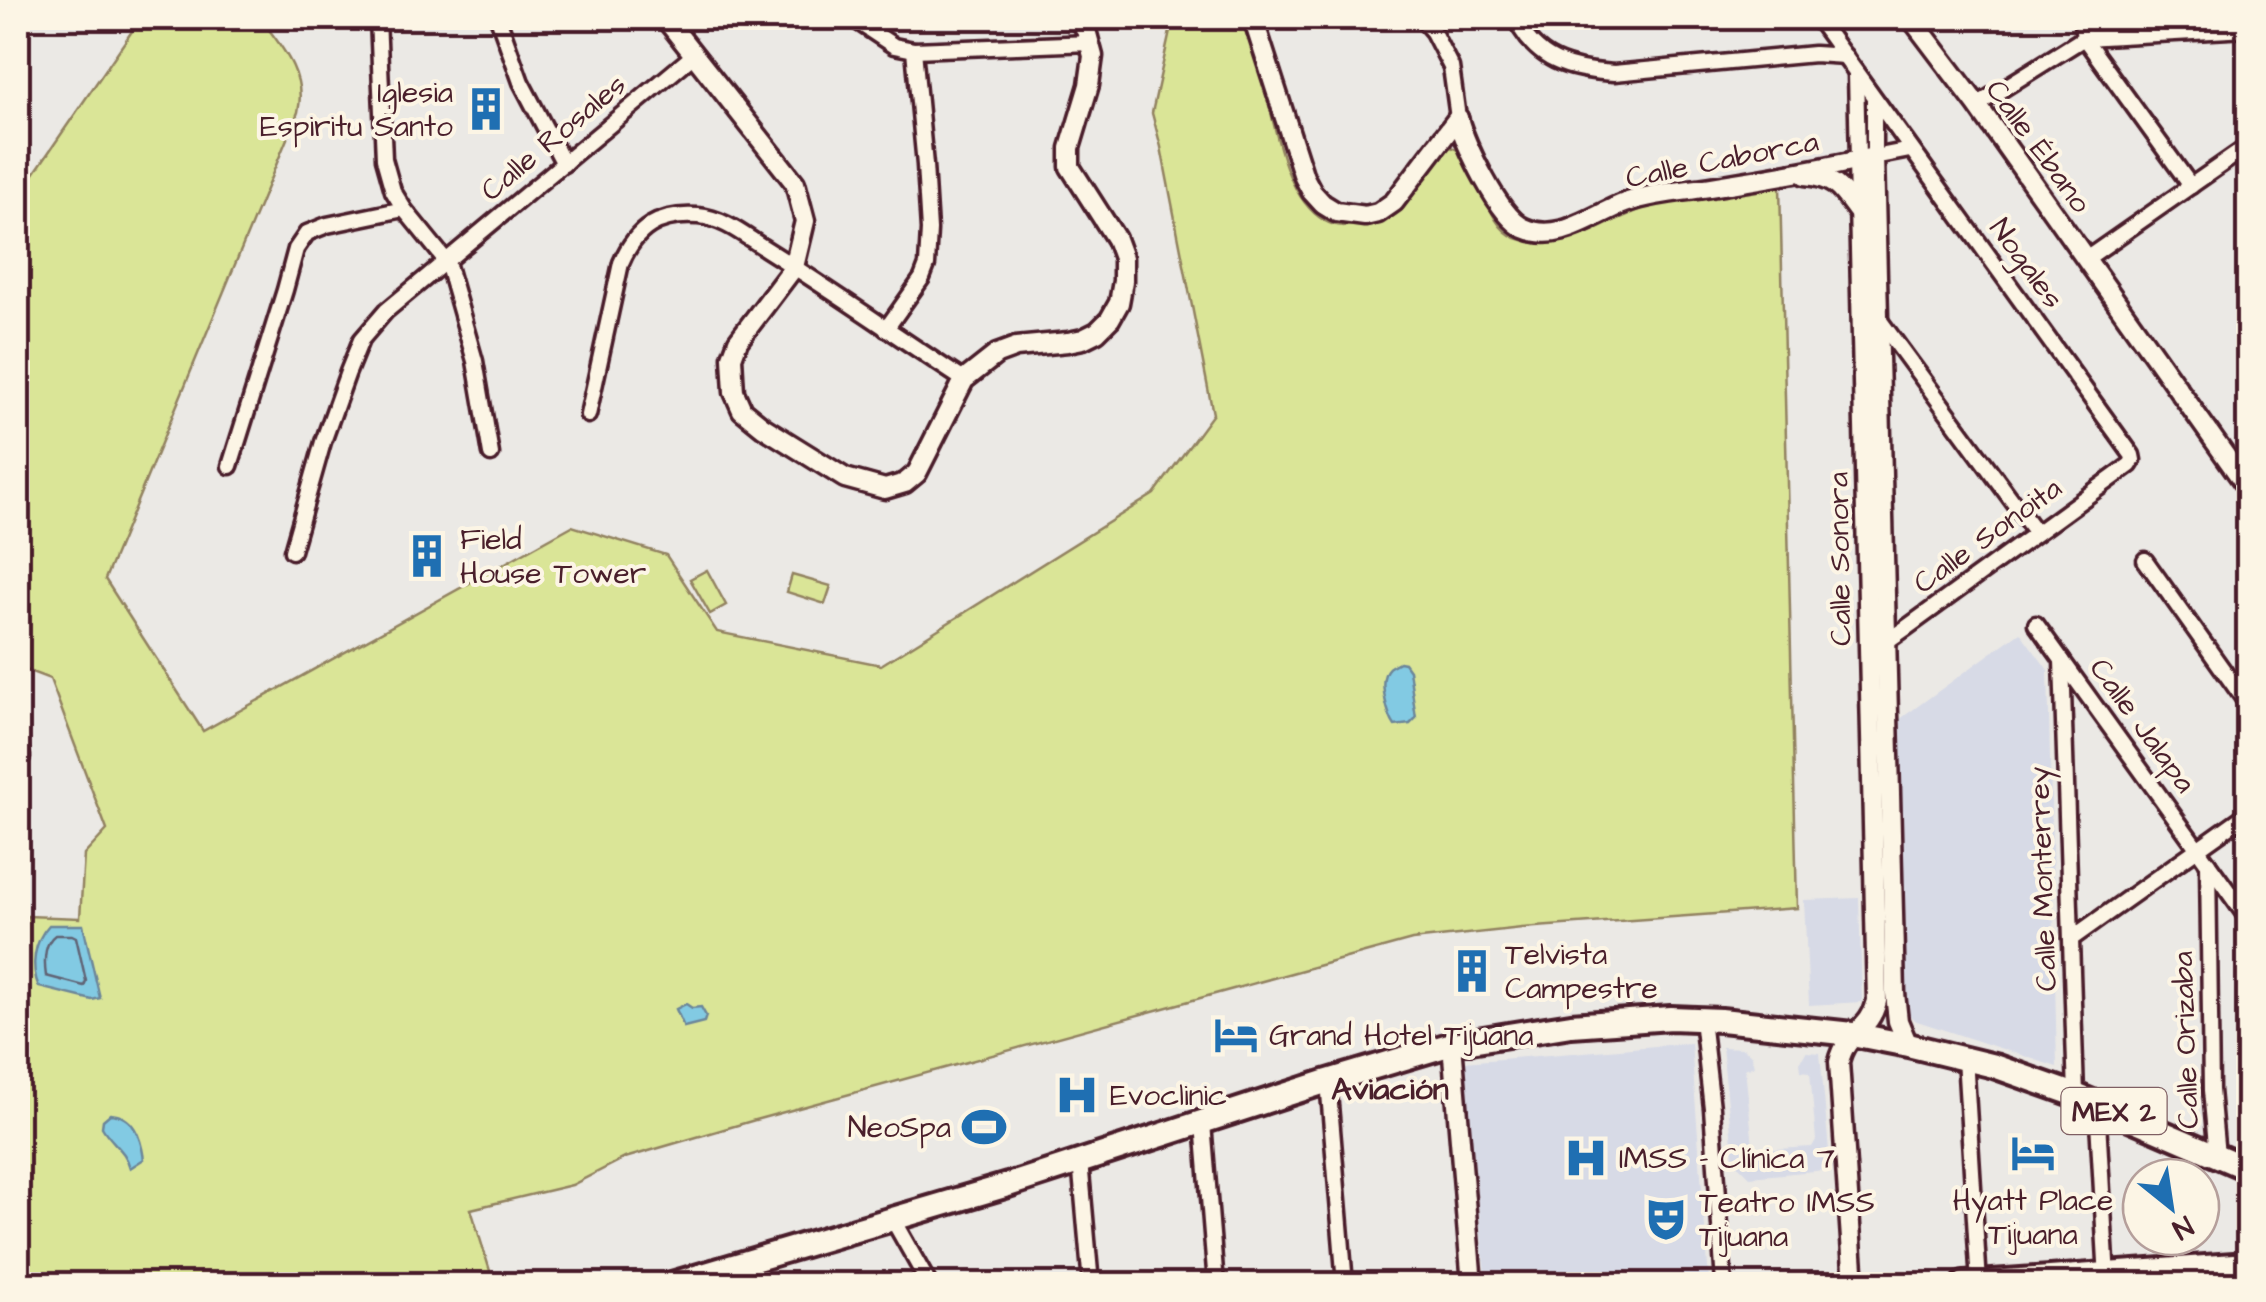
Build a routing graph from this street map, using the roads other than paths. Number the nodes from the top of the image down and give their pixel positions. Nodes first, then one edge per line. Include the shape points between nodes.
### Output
1 (378, 18) edge
2 (498, 18) edge
3 (665, 18) edge
4 (852, 18) edge
5 (1077, 18) edge
6 (1253, 18) edge
7 (1420, 18) edge
8 (1515, 18) edge
9 (1817, 18) edge
10 (1911, 18) edge
11 (2081, 18) edge
12 (2242, 29) edge
13 (2084, 38) junction
14 (1090, 43) junction
15 (2248, 46) edge
16 (914, 50) junction
17 (694, 54) junction
18 (1845, 56) junction
19 (1856, 72) junction
20 (1874, 99) junction
21 (1977, 105) junction
22 (1458, 118) junction
23 (2248, 146) edge
24 (1910, 150) junction
25 (1866, 158) junction
26 (564, 164) junction
27 (1790, 175) junction
28 (2190, 186) junction
29 (404, 210) junction
30 (1858, 212) junction
31 (2086, 259) junction
32 (447, 262) junction
33 (794, 267) junction
34 (1878, 318) junction
35 (886, 329) junction
36 (964, 380) junction
37 (588, 415) dead end
38 (490, 454) dead end
39 (2133, 460) joint
40 (230, 466) dead end
41 (2248, 488) edge
42 (2036, 533) junction
43 (292, 551) dead end
44 (2146, 560) dead end
45 (2036, 624) dead end
46 (1877, 643) junction
47 (2062, 660) junction
48 (2248, 705) edge
49 (18, 736) edge
50 (22, 757) dead end
51 (2248, 813) edge
52 (2198, 849) junction
53 (2208, 862) junction
54 (2248, 920) edge
55 (2071, 939) junction
56 (1702, 1019) junction
57 (1852, 1034) junction
58 (1452, 1044) junction
59 (1908, 1045) junction
60 (1965, 1058) junction
61 (1328, 1081) junction
62 (2087, 1099) junction
63 (1203, 1123) junction
64 (2218, 1156) junction
65 (1080, 1161) junction
66 (2248, 1170) edge
67 (892, 1220) junction
68 (2248, 1264) edge
69 (731, 1276) edge
70 (2107, 1279) edge
71 (672, 1284) edge
72 (929, 1284) edge
73 (1091, 1284) edge
74 (1216, 1284) edge
75 (1344, 1284) edge
76 (1472, 1284) edge
77 (1724, 1284) edge
78 (1854, 1284) edge
79 (1964, 1284) edge
80 (1978, 1284) edge

1 - 29 street via 384,159
2 - 26 street via 521,82
3 - 17 street
4 - 16 street via 894,46
5 - 14 street
6 - 22 street via 1304,177 1336,212 1365,216 1387,209
7 - 22 street via 1451,67
8 - 18 street via 1546,56 1586,71
9 - 18 street, Nogales
10 - 21 street, Calle Ébano
11 - 13 street
12 - 13 street
12 - 15 street
13 - 21 street
13 - 28 street
14 - 16 street
14 - 36 street via 1090,85 1070,167 1123,258 1119,302 1097,332 1016,346
16 - 35 street via 927,265
17 - 26 street, Calle Rosales
17 - 33 street via 796,182 804,221
18 - 19 street, Nogales
19 - 20 street, Nogales
19 - 25 street, Calle Sonora
20 - 24 street, Nogales
20 - 25 street, Calle Sonora
21 - 31 street, Calle Ébano
22 - 27 street, Calle Caborca via 1505,212 1537,232 1561,232 1637,199
23 - 28 street
24 - 25 street, Calle Caborca
24 - 39 street, Nogales
25 - 27 street, Calle Caborca
25 - 30 street, Calle Sonora
25 - 34 street, Calle Sonora
26 - 32 street, Calle Rosales
27 - 30 street via 1827,178
28 - 31 street
29 - 32 street
29 - 40 street via 326,225 301,239
30 - 46 street, Calle Sonora
31 - 41 street, Calle Ébano
32 - 38 street via 475,361
32 - 43 street, Calle Rosales via 361,340
33 - 35 street
33 - 36 street via 732,357 734,392 742,410 763,428 845,478 885,489 918,473
33 - 37 street via 719,220 676,216 640,232 620,263
34 - 42 street
34 - 46 street, Calle Sonora
35 - 36 street
39 - 42 street, Calle Sonoita
42 - 46 street, Calle Sonoita
44 - 48 street
45 - 47 street, Calle Jalapa
46 - 57 street, Calle Sonora via 1877,1001 1869,1023
46 - 59 street, Calle Sonora via 1895,1008
47 - 52 street, Calle Jalapa
47 - 55 street, Calle Monterrey
49 - 50 street
51 - 52 street
52 - 53 street, Calle Jalapa
52 - 55 street
53 - 54 street, Calle Jalapa
53 - 64 street, Calle Orizaba
55 - 62 street, Calle Monterrey
56 - 57 main road, MEX 2
56 - 58 main road, MEX 2 via 1571,1025
56 - 77 street
57 - 59 main road, MEX 2
57 - 78 street, Calle Sonora via 1838,1062
58 - 61 main road, MEX 2
58 - 76 street
59 - 60 main road, MEX 2
60 - 62 main road, MEX 2
60 - 80 street
61 - 63 main road, MEX 2
61 - 75 street
62 - 64 main road, MEX 2
62 - 70 street, Calle Monterrey
63 - 65 main road, MEX 2
63 - 74 street
64 - 66 main road, MEX 2
65 - 67 main road, MEX 2
65 - 73 street
67 - 69 main road, MEX 2
67 - 72 street
68 - 70 main road
69 - 71 main road, MEX 2
70 - 80 main road
79 - 80 main road

